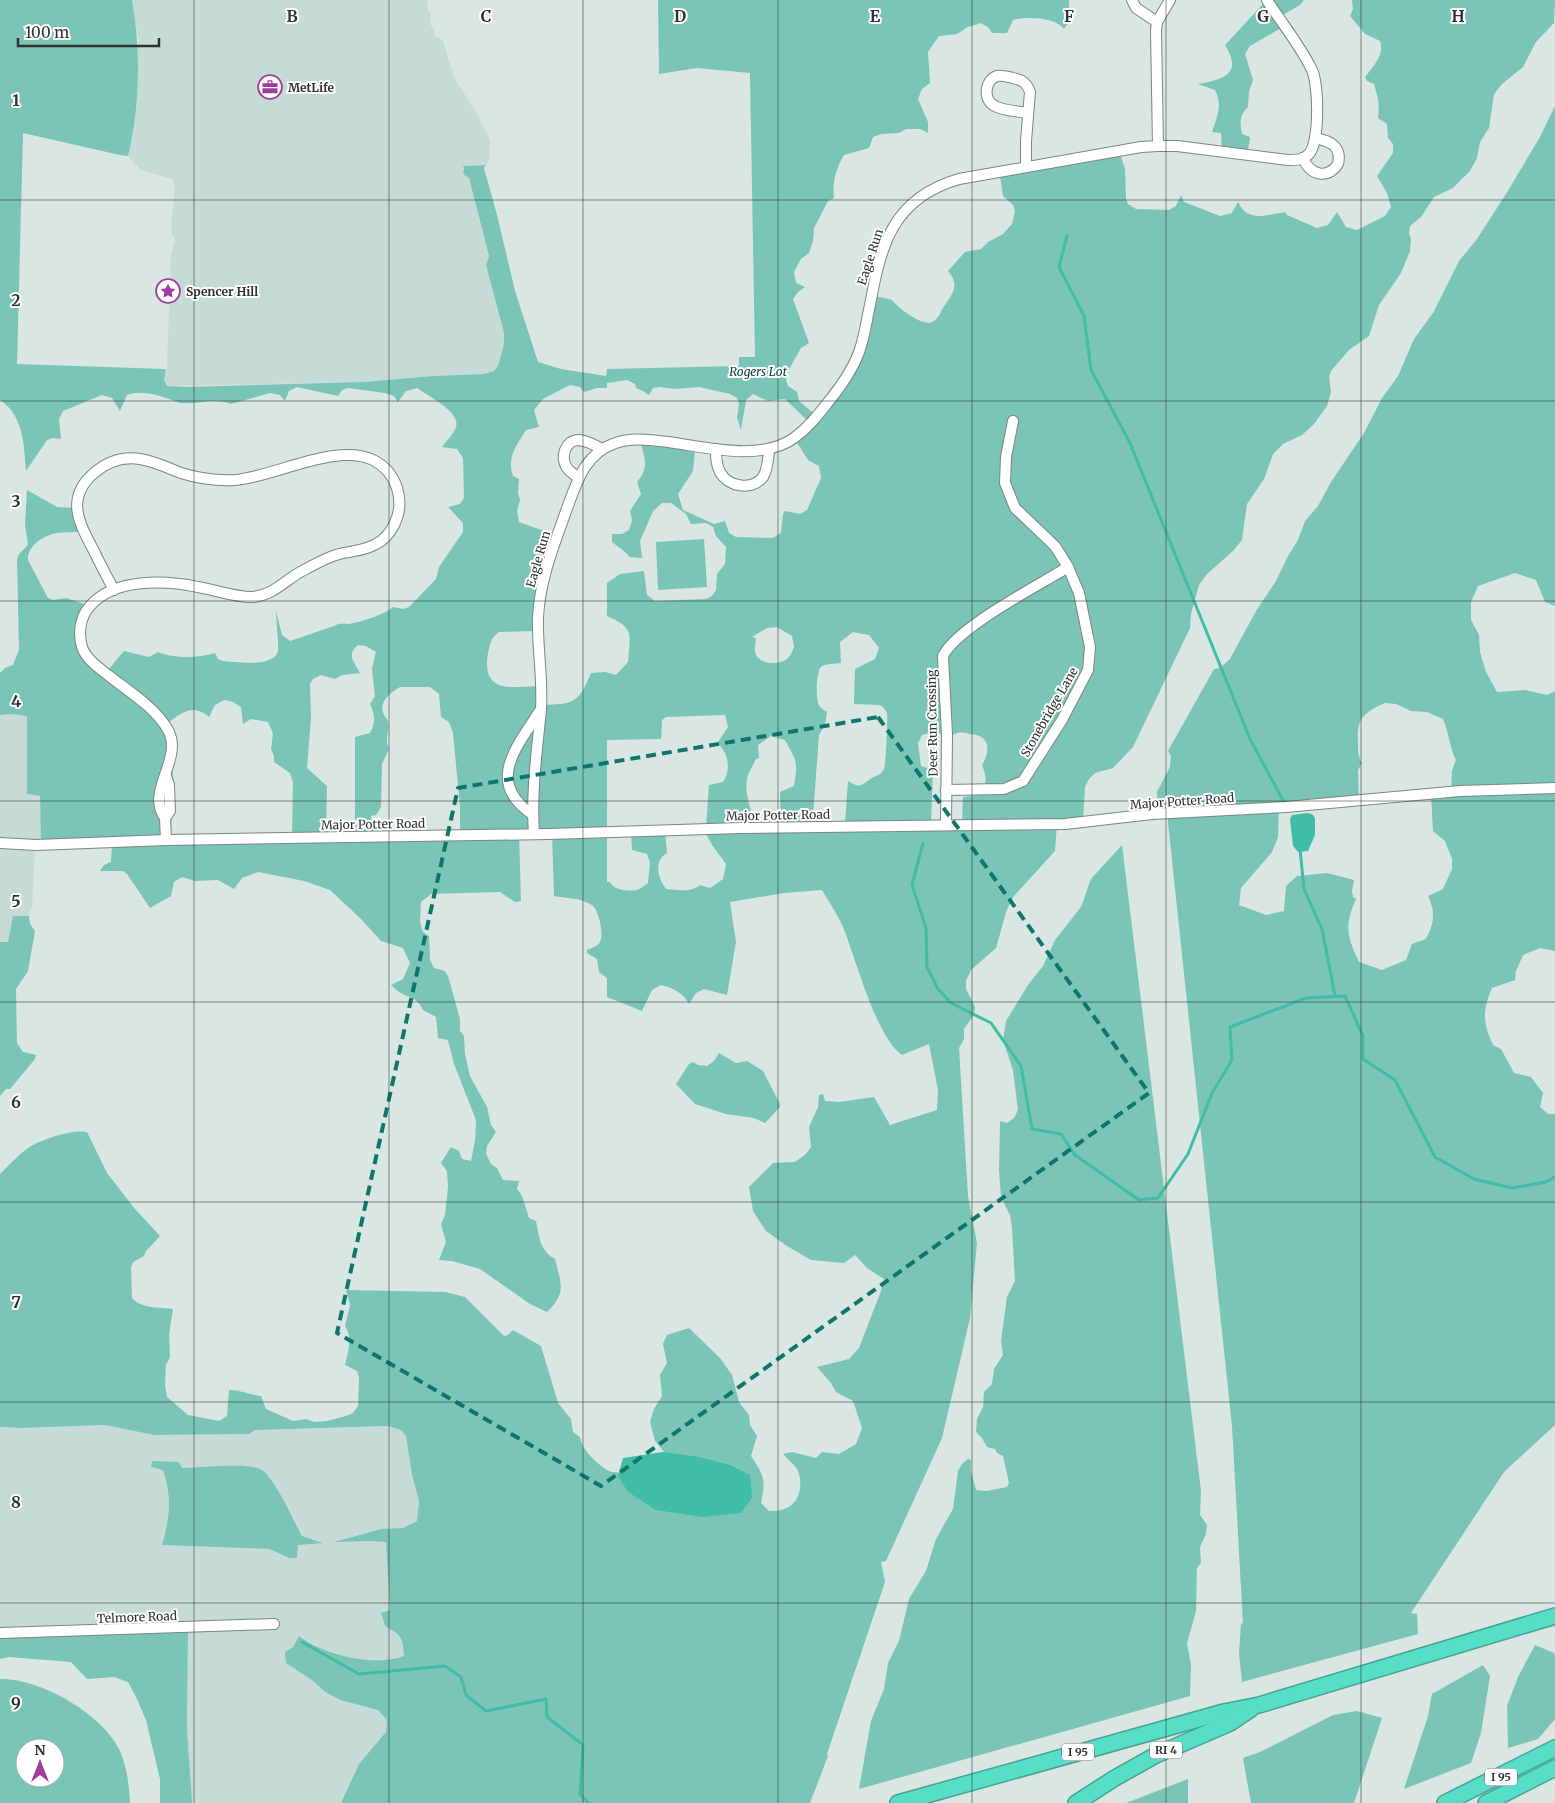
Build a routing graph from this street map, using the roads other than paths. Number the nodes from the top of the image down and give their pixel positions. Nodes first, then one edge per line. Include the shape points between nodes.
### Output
1 (1132, 0) edge
2 (1170, 0) edge
3 (1267, 0) edge
4 (1157, 22) junction
5 (1028, 113) junction
6 (1315, 138) junction
7 (1158, 146) junction
8 (1303, 158) junction
9 (1026, 167) junction
10 (1013, 420) dead end
11 (602, 449) junction
12 (716, 449) junction
13 (769, 450) junction
14 (579, 478) junction
15 (1068, 567) junction
16 (114, 590) junction
17 (541, 709) junction
18 (1555, 788) edge
19 (946, 790) junction
20 (532, 814) junction
21 (946, 824) junction
22 (534, 834) junction
23 (166, 840) junction
24 (0, 843) edge
25 (1555, 1616) edge
26 (274, 1624) dead end
27 (0, 1634) edge
28 (1259, 1704) junction
29 (1555, 1748) edge
30 (1555, 1768) edge
31 (898, 1803) edge
32 (1076, 1803) edge
33 (1445, 1803) edge
34 (1486, 1803) edge

1 - 4 street via 1136,8
2 - 4 street
3 - 6 street via 1314,74 1317,94
4 - 7 street
5 - 5 street via 993,105 987,96 987,86 998,76 1020,80 1030,92
5 - 9 street
6 - 8 street via 1313,149
6 - 8 street via 1336,146 1338,164 1330,172 1318,174 1308,168
7 - 8 street, Eagle Run via 1278,160
7 - 9 street, Eagle Run
9 - 13 street, Eagle Run via 942,184 903,211 882,254 862,344 852,367 830,401 803,431
10 - 15 street, Stonebridge Lane via 1005,483 1015,508 1055,546
11 - 12 street, Eagle Run via 638,439
11 - 14 street, Eagle Run
11 - 14 street via 583,441 568,444 564,462
12 - 13 street, Eagle Run
12 - 13 street via 720,472 730,483 745,486 762,478
14 - 17 street, Eagle Run via 541,588 538,623
15 - 19 street, Deer Run Crossing via 985,618 948,647 943,656
15 - 19 street, Stonebridge Lane via 1079,593 1090,647 1088,670 1062,720 1024,781 1004,789
16 - 16 street via 134,585 168,584 248,596 271,592 303,570 338,554 366,549 381,541 392,530 398,515 400,500 396,485 376,461 354,455 337,455 244,479 227,480 192,476 138,458 113,461 86,481 79,494 77,509 81,526
16 - 23 street via 97,599 85,612 81,624 82,647 93,663 147,706 168,730 171,748 166,776 170,811 165,818
17 - 20 street, Eagle Run
17 - 20 street via 518,743 508,776 514,799
18 - 21 street, Major Potter Road via 1460,791 1328,804 1152,814 1065,824
19 - 21 street, Deer Run Crossing
20 - 22 street, Eagle Run
21 - 22 street, Major Potter Road
22 - 23 street, Major Potter Road
23 - 24 street, Major Potter Road via 36,845
25 - 28 highway, I 95
26 - 27 street, Telmore Road
28 - 31 highway, I 95
28 - 32 highway, RI 4 via 1230,1723 1156,1755
29 - 33 highway, I 95
30 - 34 highway

